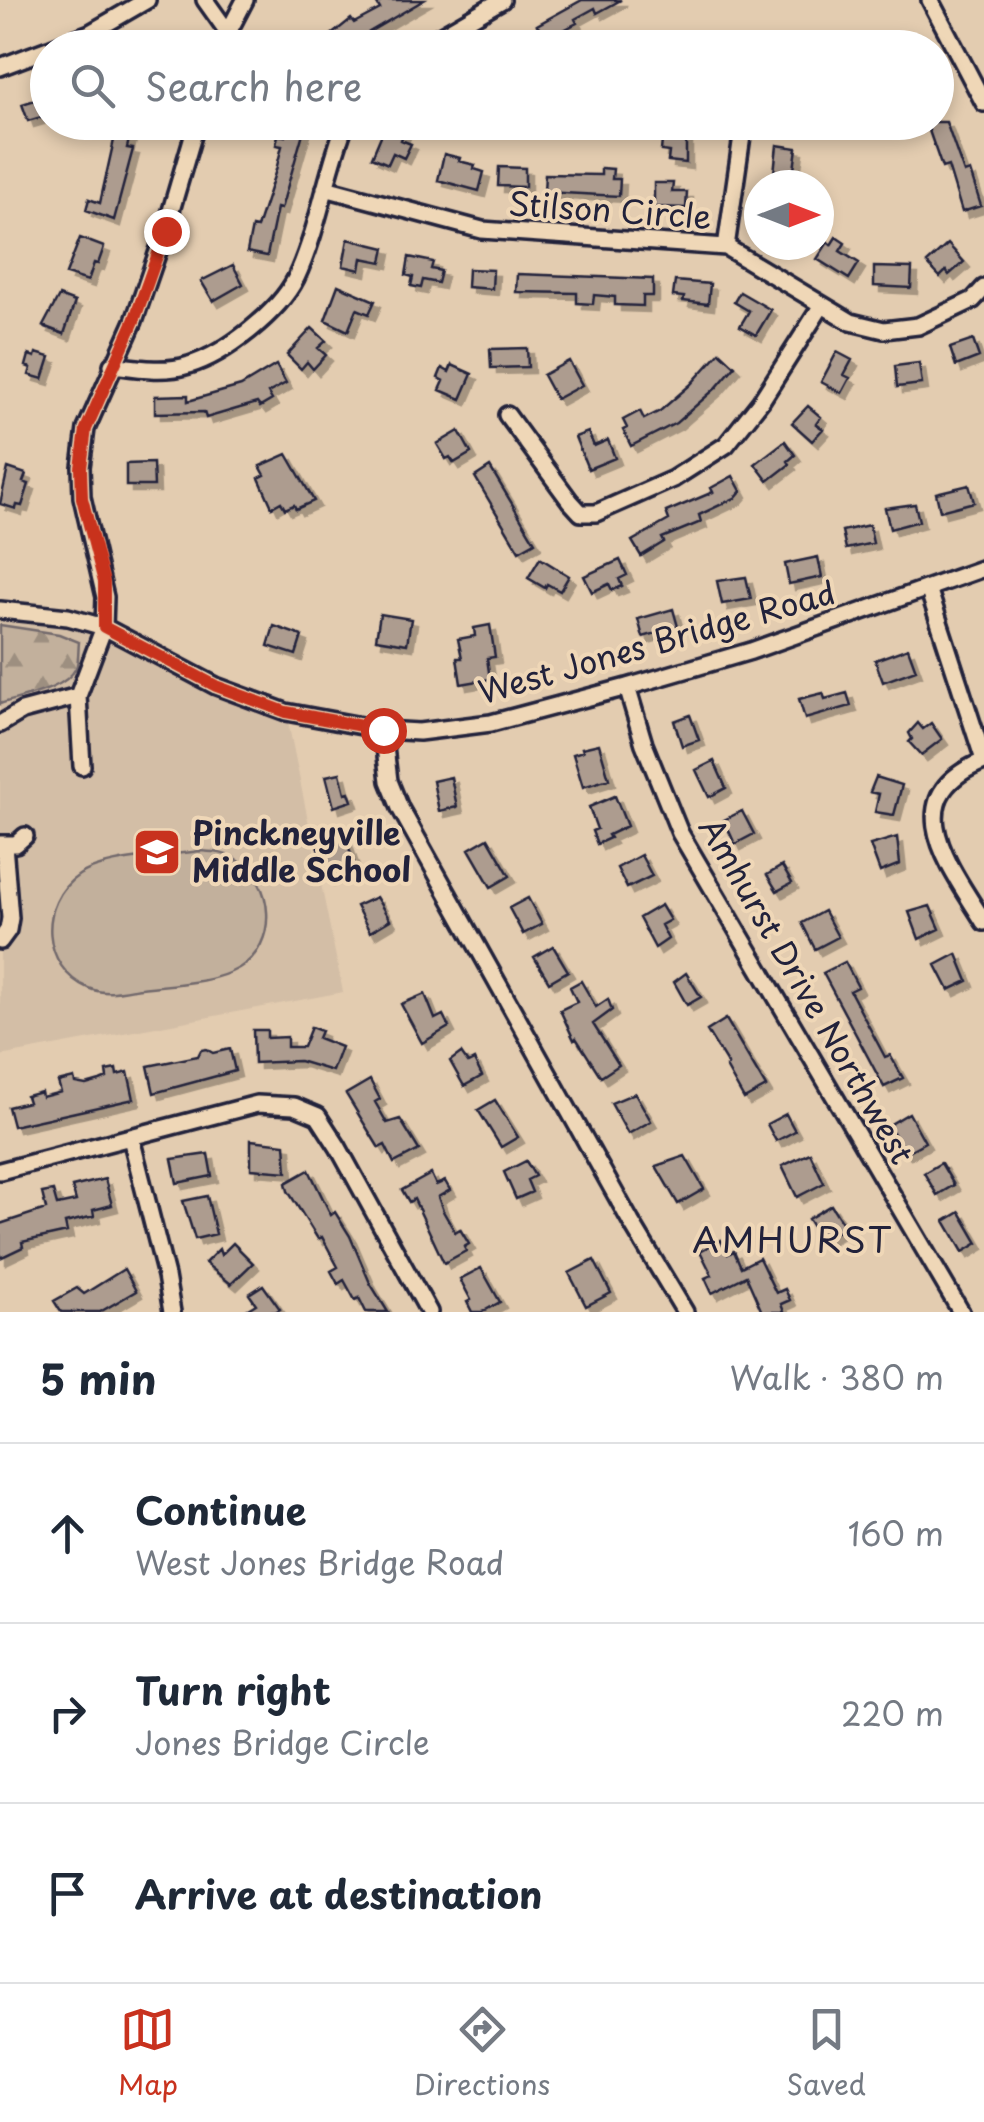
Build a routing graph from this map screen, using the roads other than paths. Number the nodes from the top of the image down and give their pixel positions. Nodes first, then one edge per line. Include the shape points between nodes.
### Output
1 (147, 0) edge
2 (206, 0) edge
3 (245, 0) edge
4 (502, 0) edge
5 (930, 0) edge
6 (95, 30) edge
7 (226, 30) edge
8 (228, 30) edge
9 (450, 30) edge
10 (946, 30) edge
11 (954, 46) edge
12 (30, 55) edge
13 (0, 67) edge
14 (984, 103) edge
15 (192, 140) edge
16 (340, 140) edge
17 (741, 140) edge
18 (325, 188) junction
19 (726, 247) junction
20 (984, 288) edge
21 (822, 305) junction
22 (112, 365) junction
23 (507, 416) dead end
24 (984, 568) edge
25 (928, 588) junction
26 (0, 610) edge
27 (104, 627) junction
28 (627, 687) junction
29 (78, 696) junction
30 (0, 724) edge
31 (383, 730) junction
32 (984, 761) edge
33 (82, 766) dead end
34 (26, 836) dead end
35 (2, 844) edge
36 (984, 922) edge
37 (0, 941) edge
38 (131, 1138) junction
39 (0, 1170) edge
40 (172, 1312) edge
41 (429, 1312) edge
42 (686, 1312) edge
43 (961, 1312) edge

1 - 6 street
2 - 7 street
3 - 8 street
4 - 9 street
5 - 10 street
11 - 14 street
12 - 13 street
15 - 22 street via 166,231
16 - 18 street
17 - 19 street
18 - 19 street, Stilson Circle via 482,230
18 - 22 street via 295,278 238,340 189,365
19 - 21 street, Stilson Circle
20 - 21 street, Stilson Circle via 974,300 918,326 884,330
21 - 23 street via 726,445 673,479 596,513 580,512
22 - 27 street via 86,429 81,468 104,582
24 - 25 street, West Jones Bridge Road
25 - 28 street, West Jones Bridge Road
25 - 32 street
26 - 27 street, West Jones Bridge Road
27 - 29 street
27 - 31 street, West Jones Bridge Road via 216,686 286,712
28 - 31 street, West Jones Bridge Road via 491,723
28 - 43 street, Amhurst Drive Northwest via 680,833
29 - 30 street via 22,710
29 - 33 street
31 - 42 street via 389,782 400,808
32 - 36 street via 963,770 942,793 933,816 942,852
34 - 35 street
35 - 37 street via 10,918
38 - 39 street
38 - 40 street
38 - 41 street via 257,1104 294,1106 318,1116

